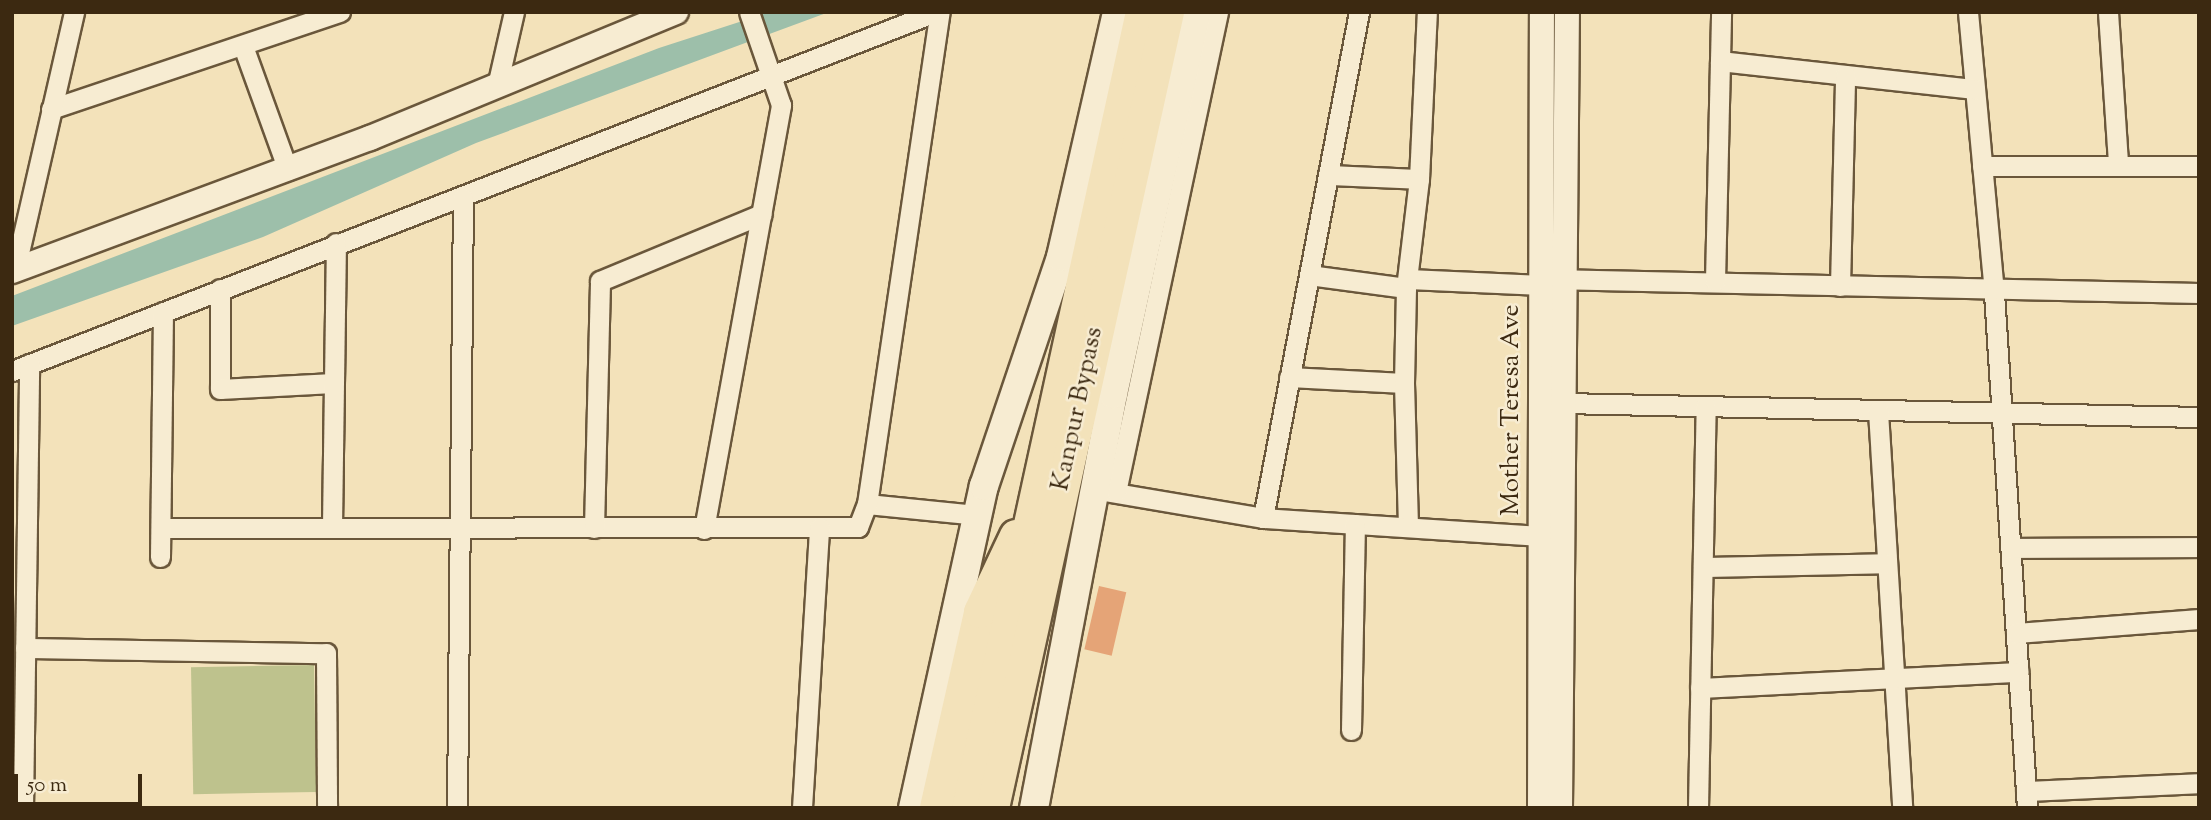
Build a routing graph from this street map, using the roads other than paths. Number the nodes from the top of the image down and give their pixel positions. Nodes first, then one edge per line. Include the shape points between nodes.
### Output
1 (74, 12) edge
2 (340, 12) edge
3 (514, 12) edge
4 (676, 12) edge
5 (749, 12) edge
6 (935, 12) edge
7 (940, 12) edge
8 (1116, 12) edge
9 (1142, 12) edge
10 (1168, 12) edge
11 (1196, 12) edge
12 (1218, 12) edge
13 (1359, 12) edge
14 (1427, 12) edge
15 (1542, 12) edge
16 (1567, 12) edge
17 (1721, 12) edge
18 (1968, 12) edge
19 (2108, 12) edge
20 (243, 46) junction
21 (1720, 61) junction
22 (775, 75) junction
23 (1845, 75) junction
24 (496, 86) junction
25 (1974, 89) junction
26 (51, 109) junction
27 (2118, 164) junction
28 (1982, 166) junction
29 (2199, 166) edge
30 (288, 170) junction
31 (1328, 175) junction
32 (1419, 178) junction
33 (463, 198) junction
34 (762, 214) junction
35 (335, 243) junction
36 (14, 270) edge
37 (1308, 275) junction
38 (1550, 281) junction
39 (1715, 281) junction
40 (1407, 284) junction
41 (1840, 286) junction
42 (220, 289) junction
43 (1994, 293) junction
44 (2199, 293) edge
45 (163, 312) junction
46 (21, 367) edge
47 (1289, 377) junction
48 (333, 383) junction
49 (1404, 383) junction
50 (1563, 403) junction
51 (1706, 406) junction
52 (1878, 411) junction
53 (2002, 414) junction
54 (2199, 417) edge
55 (1107, 492) junction
56 (867, 504) junction
57 (978, 515) junction
58 (1262, 518) junction
59 (1029, 523) junction
60 (1355, 524) junction
61 (460, 525) junction
62 (332, 526) junction
63 (1408, 527) junction
64 (161, 528) junction
65 (594, 528) junction
66 (819, 528) junction
67 (705, 529) junction
68 (1552, 537) junction
69 (2199, 547) edge
70 (2011, 548) junction
71 (1047, 551) junction
72 (160, 557) dead end
73 (1887, 563) junction
74 (1703, 567) junction
75 (2199, 619) edge
76 (2016, 633) junction
77 (25, 648) junction
78 (2019, 672) junction
79 (1894, 678) junction
80 (1700, 688) junction
81 (1351, 730) dead end
82 (2199, 783) edge
83 (2027, 799) edge
84 (23, 808) edge
85 (327, 808) edge
86 (457, 808) edge
87 (802, 808) edge
88 (913, 808) edge
89 (936, 808) edge
90 (968, 808) edge
91 (993, 808) edge
92 (1014, 808) edge
93 (1034, 808) edge
94 (1540, 808) edge
95 (1560, 808) edge
96 (1698, 808) edge
97 (1902, 808) edge

1 - 26 street
2 - 20 street
3 - 24 street
4 - 24 street
5 - 22 street
6 - 22 street
7 - 56 street
8 - 57 main road via 1061,257
9 - 59 highway, Kanpur Bypass
10 - 71 highway, Kanpur Bypass
11 - 55 main road via 1113,394
12 - 55 street
13 - 31 street
14 - 32 street
15 - 38 street, Mother Teresa Ave
16 - 38 street
17 - 21 street
18 - 25 street
19 - 27 street
20 - 26 street
20 - 30 street
21 - 23 street
21 - 39 street
22 - 33 street
22 - 34 street via 780,105
23 - 25 street
23 - 41 street
24 - 30 street
25 - 28 street
26 - 36 street
27 - 28 street
27 - 29 street
28 - 43 street
30 - 36 street
31 - 32 street
31 - 37 street
32 - 40 street
33 - 35 street
33 - 61 street
34 - 65 street via 600,281
34 - 67 street
35 - 42 street
35 - 48 street
37 - 40 street
37 - 47 street
38 - 39 street
38 - 40 street
38 - 50 street
38 - 68 street, Mother Teresa Ave
39 - 41 street
40 - 49 street
41 - 43 street
42 - 45 street
42 - 48 street via 220,389
43 - 44 street
43 - 53 street
45 - 46 street
45 - 64 street
46 - 77 street
47 - 49 street
47 - 58 street
48 - 62 street
49 - 63 street
50 - 51 street
50 - 68 street
51 - 52 street
51 - 74 street
52 - 53 street
52 - 73 street
53 - 54 street
53 - 70 street
55 - 58 street
55 - 93 main road
56 - 57 street
56 - 66 street via 858,527
57 - 88 main road
58 - 60 street
59 - 89 highway via 1010,541 979,612
59 - 90 highway, Kanpur Bypass
60 - 63 street
60 - 81 street
61 - 62 street
61 - 65 street
61 - 86 street
62 - 64 street
63 - 68 street
64 - 72 street
65 - 67 street
66 - 67 street
66 - 87 street
68 - 94 street, Mother Teresa Ave
68 - 95 street
69 - 70 street
70 - 76 street
71 - 91 highway, Kanpur Bypass
71 - 92 highway via 1050,643
73 - 74 street
73 - 79 street
74 - 80 street
75 - 76 street
76 - 78 street
77 - 84 street
77 - 85 street via 326,653
78 - 79 street
78 - 83 street
79 - 80 street
79 - 97 street
80 - 96 street
82 - 83 street

